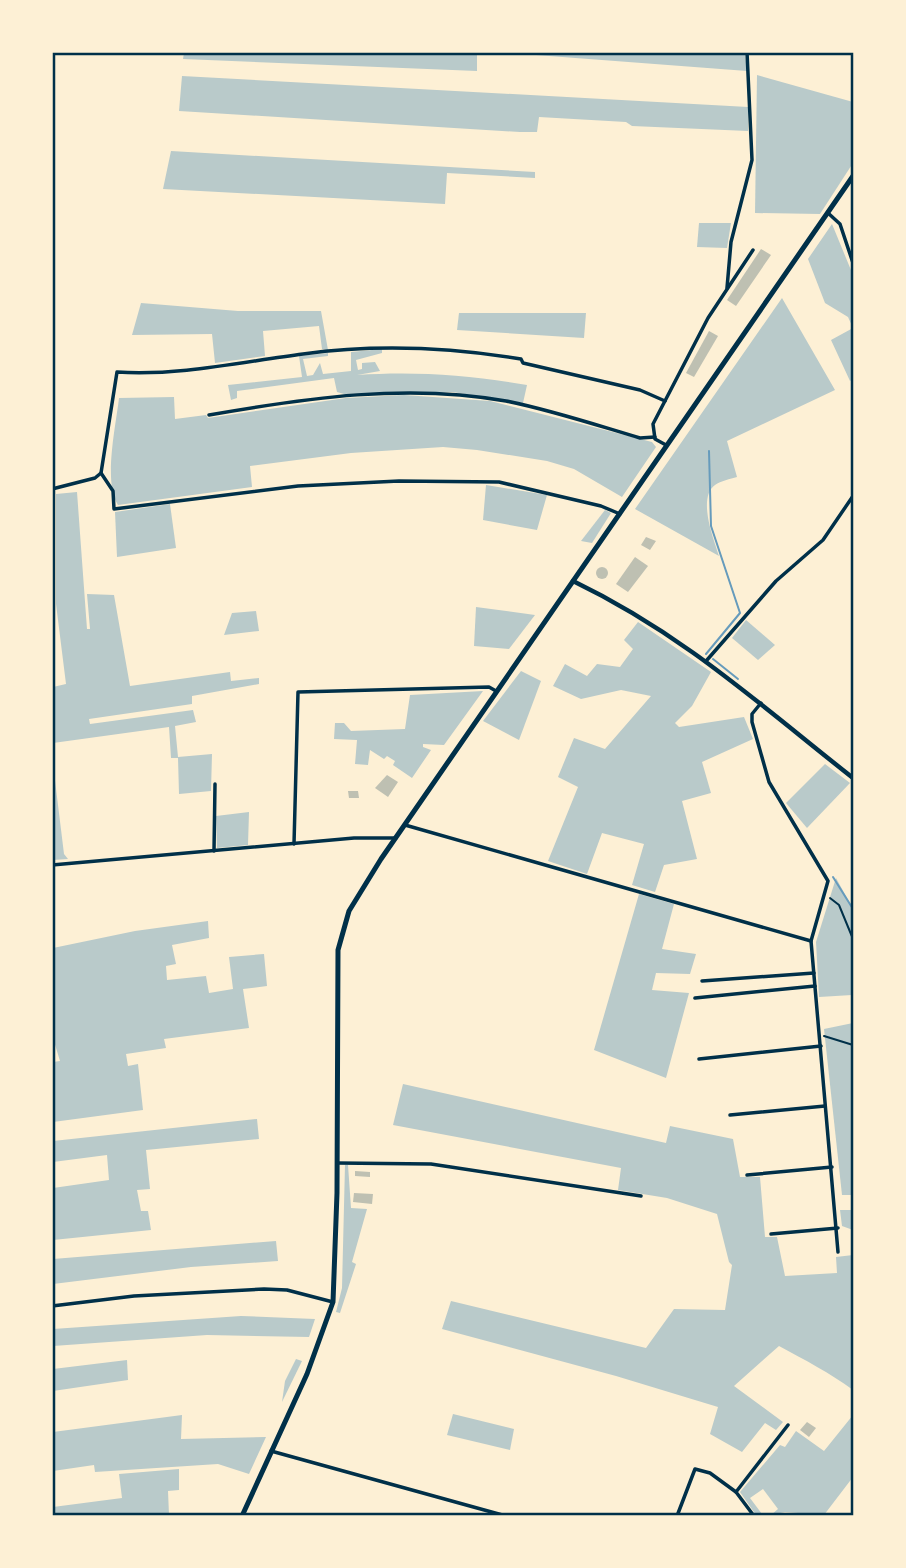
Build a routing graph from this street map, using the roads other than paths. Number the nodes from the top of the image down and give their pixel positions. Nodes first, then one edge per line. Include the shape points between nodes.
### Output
1 (747, 52) edge
2 (853, 176) edge
3 (828, 213) junction
4 (753, 250) dead end
5 (853, 264) edge
6 (727, 288) junction
7 (665, 401) junction
8 (209, 415) dead end
9 (654, 437) junction
10 (667, 446) junction
11 (101, 473) junction
12 (52, 489) edge
13 (853, 496) edge
14 (620, 514) junction
15 (573, 581) junction
16 (707, 660) junction
17 (497, 691) junction
18 (761, 703) junction
19 (853, 778) edge
20 (215, 784) dead end
21 (405, 825) junction
22 (396, 838) junction
23 (294, 844) junction
24 (214, 851) junction
25 (52, 865) edge
26 (811, 941) junction
27 (814, 973) junction
28 (702, 981) dead end
29 (815, 986) junction
30 (695, 998) dead end
31 (821, 1046) junction
32 (699, 1059) dead end
33 (826, 1106) junction
34 (730, 1115) dead end
35 (337, 1163) junction
36 (833, 1167) junction
37 (747, 1175) dead end
38 (641, 1196) dead end
39 (838, 1228) junction
40 (771, 1234) dead end
41 (838, 1252) dead end
42 (333, 1302) junction
43 (52, 1306) edge
44 (788, 1425) dead end
45 (271, 1451) junction
46 (736, 1492) junction
47 (242, 1516) edge
48 (506, 1516) edge
49 (677, 1516) edge
50 (754, 1516) edge

1 - 6 street via 752,160 731,243
2 - 3 main road
3 - 5 street via 840,224
3 - 10 main road
4 - 6 street
6 - 7 street
7 - 9 street via 653,424
7 - 11 street via 640,390 521,359 450,349 380,347 162,373 117,372
8 - 9 street via 343,396 436,394 506,401 640,438
9 - 10 street
10 - 14 main road
11 - 12 street
11 - 14 street via 113,491 114,509 298,486 399,481 499,482
13 - 16 street via 823,540 776,582
14 - 15 main road
15 - 16 street via 653,624
15 - 17 main road
16 - 18 street
17 - 21 main road
17 - 23 street via 487,687 298,692
18 - 19 street
18 - 26 street via 751,717 769,782 828,881
20 - 24 street
21 - 22 main road
21 - 26 street
22 - 23 street
22 - 35 main road via 353,903 338,950
23 - 24 street
24 - 25 street
26 - 27 street
27 - 28 street
27 - 29 street
29 - 30 street
29 - 31 street
31 - 32 street
31 - 33 street
33 - 34 street
33 - 36 street
35 - 38 street via 431,1164
35 - 42 main road
36 - 37 street
36 - 39 street
39 - 40 street
39 - 41 street
42 - 43 street via 264,1289
42 - 45 main road via 318,1348
44 - 46 street
45 - 47 main road
45 - 48 street
46 - 49 street via 710,1473 695,1469
46 - 50 street

